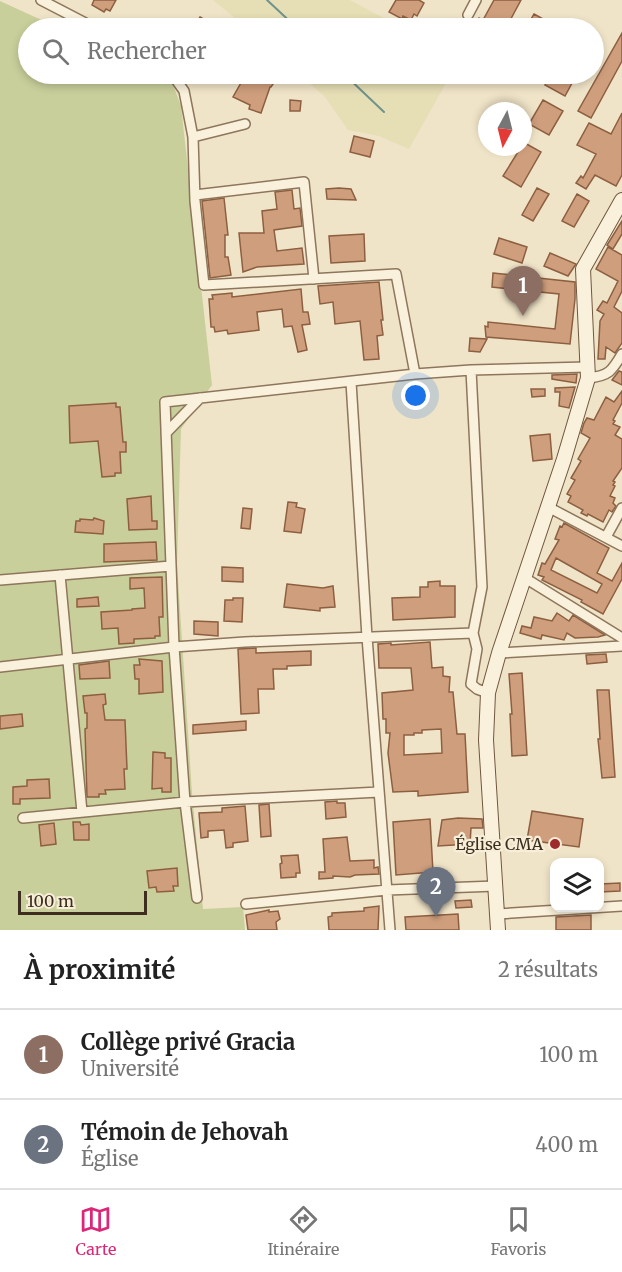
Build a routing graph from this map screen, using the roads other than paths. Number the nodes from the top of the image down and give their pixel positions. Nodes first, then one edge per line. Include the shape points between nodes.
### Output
1 (41, 0) edge
2 (476, 0) edge
3 (468, 15) dead end
4 (76, 18) edge
5 (179, 84) edge
6 (245, 124) dead end
7 (193, 137) junction
8 (195, 195) junction
9 (622, 200) edge
10 (314, 279) junction
11 (622, 354) edge
12 (471, 370) junction
13 (587, 372) junction
14 (415, 374) junction
15 (351, 382) junction
16 (200, 398) junction
17 (166, 433) junction
18 (548, 507) junction
19 (622, 508) edge
20 (606, 537) junction
21 (622, 546) edge
22 (171, 566) junction
23 (60, 575) junction
24 (525, 578) junction
25 (0, 580) edge
26 (473, 633) junction
27 (367, 637) junction
28 (622, 638) edge
29 (622, 646) edge
30 (174, 647) junction
31 (499, 653) junction
32 (68, 659) junction
33 (0, 667) edge
34 (488, 693) junction
35 (379, 792) junction
36 (186, 801) junction
37 (82, 812) junction
38 (23, 818) dead end
39 (496, 886) junction
40 (387, 890) junction
41 (196, 898) dead end
42 (246, 904) dead end
43 (622, 906) edge
44 (498, 914) junction
45 (390, 930) edge
46 (498, 930) edge

1 - 4 street
2 - 3 street
5 - 7 street
6 - 7 street
7 - 8 street
8 - 10 street via 204,285
8 - 10 street via 304,182
9 - 13 street via 583,269
10 - 14 street via 396,274
11 - 13 street via 612,371 600,377
12 - 13 street
12 - 14 street
12 - 26 street via 482,587
13 - 18 street
14 - 15 street
15 - 16 street
15 - 27 street
16 - 17 street
16 - 17 street via 165,402
17 - 22 street
18 - 20 street
18 - 24 street
19 - 20 street
20 - 21 street
22 - 23 street
22 - 30 street
23 - 25 street
23 - 32 street
24 - 28 street
24 - 31 street
26 - 27 street
26 - 34 street via 477,650 471,684
27 - 30 street
27 - 35 street
29 - 31 street
30 - 32 street
30 - 36 street
31 - 34 street
32 - 33 street
32 - 37 street
34 - 39 street via 486,740
35 - 36 street
35 - 40 street
36 - 37 street
36 - 41 street
37 - 38 street
39 - 40 street
39 - 44 street
40 - 42 street
40 - 45 street
43 - 44 street
44 - 46 street

